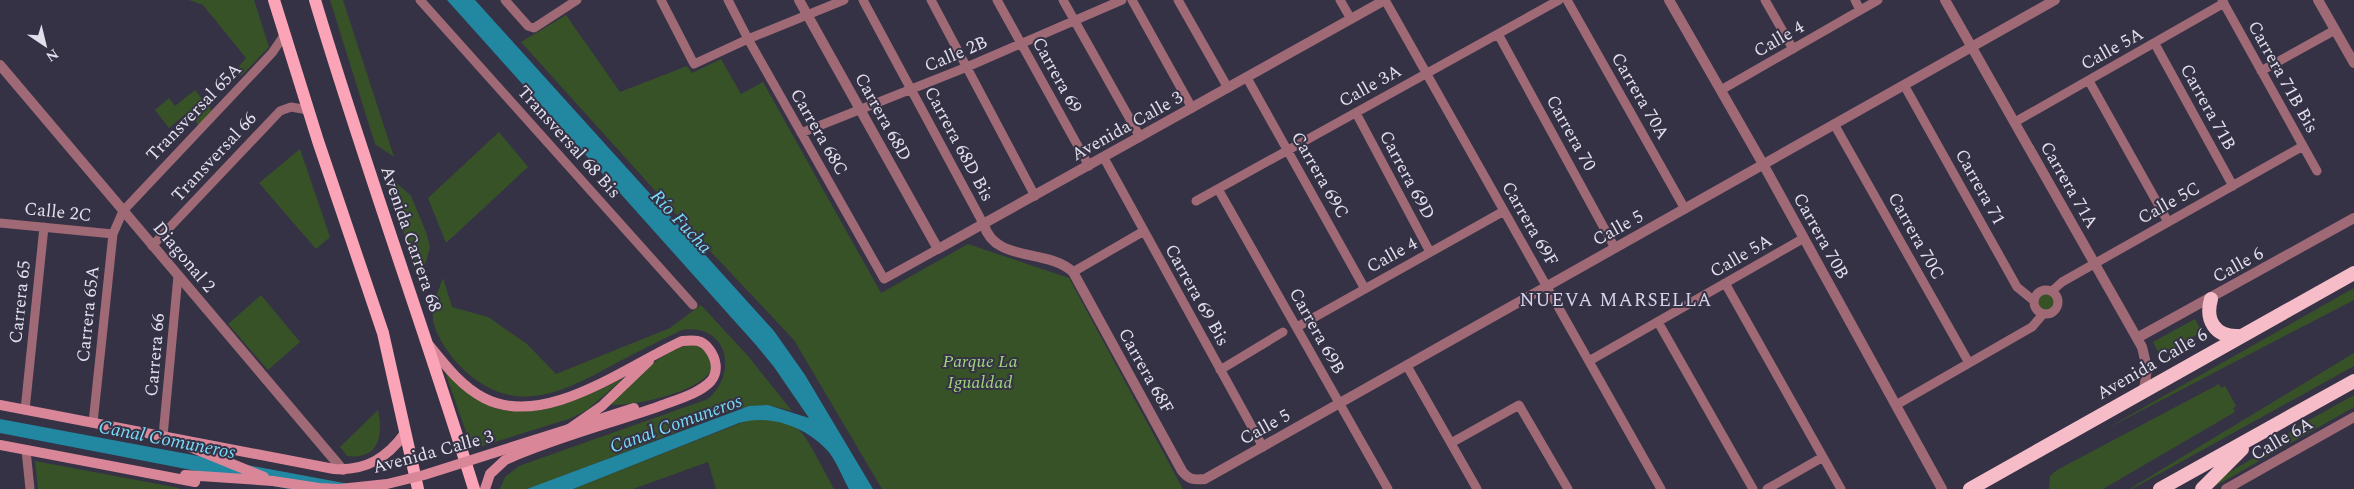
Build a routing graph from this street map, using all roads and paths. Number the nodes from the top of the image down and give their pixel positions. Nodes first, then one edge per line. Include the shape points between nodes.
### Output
1 (274, 0) edge
2 (314, 0) edge
3 (420, 0) edge
4 (505, 0) edge
5 (577, 0) edge
6 (661, 0) edge
7 (728, 0) edge
8 (799, 0) edge
9 (844, 0) edge
10 (863, 0) edge
11 (930, 0) edge
12 (997, 0) edge
13 (1063, 0) edge
14 (1122, 0) edge
15 (1132, 0) edge
16 (1178, 0) edge
17 (1340, 0) edge
18 (1385, 0) edge
19 (1559, 0) edge
20 (1567, 0) edge
21 (1669, 0) edge
22 (1765, 0) edge
23 (1855, 0) edge
24 (1878, 0) edge
25 (1945, 0) edge
26 (2053, 0) edge
27 (2318, 0) edge
28 (2223, 2) edge
29 (1860, 10) junction
30 (807, 15) junction
31 (1351, 19) junction
32 (1075, 21) junction
33 (2335, 30) junction
34 (285, 34) junction
35 (1498, 34) junction
36 (748, 39) junction
37 (1021, 43) junction
38 (2155, 44) junction
39 (1972, 47) junction
40 (1792, 49) junction
41 (2354, 63) edge
42 (0, 65) edge
43 (966, 67) junction
44 (2261, 71) junction
45 (1426, 74) junction
46 (1246, 78) junction
47 (2089, 81) junction
48 (1904, 85) junction
49 (1228, 88) junction
50 (912, 90) junction
51 (1721, 90) junction
52 (1192, 108) junction
53 (860, 109) junction
54 (308, 110) junction
55 (1356, 112) junction
56 (2015, 122) junction
57 (1834, 124) junction
58 (800, 133) junction
59 (1140, 137) junction
60 (2303, 146) junction
61 (1287, 151) junction
62 (1104, 158) junction
63 (1763, 164) junction
64 (1089, 166) junction
65 (2317, 171) dead end
66 (2233, 186) junction
67 (1218, 189) junction
68 (1036, 196) junction
69 (1196, 201) dead end
70 (1685, 208) junction
71 (123, 211) junction
72 (1504, 211) junction
73 (2354, 218) edge
74 (2168, 222) junction
75 (0, 223) edge
76 (984, 225) junction
77 (44, 227) junction
78 (1144, 231) junction
79 (113, 234) junction
80 (1804, 238) junction
81 (152, 246) junction
82 (1615, 248) junction
83 (938, 249) junction
84 (1430, 252) junction
85 (2094, 263) junction
86 (1073, 272) junction
87 (2351, 274) edge
88 (178, 276) junction
89 (884, 279) joint
90 (1725, 283) junction
91 (1547, 287) junction
92 (1366, 289) junction
93 (2052, 291) junction
94 (2211, 299) junction
95 (2033, 300) junction
96 (693, 305) dead end
97 (2043, 314) junction
98 (1658, 322) junction
99 (1297, 327) junction
100 (1283, 332) dead end
101 (2238, 336) junction
102 (2137, 338) junction
103 (429, 345) junction
104 (664, 349) junction
105 (1589, 361) junction
106 (1969, 363) junction
107 (1407, 366) junction
108 (1220, 370) junction
109 (2354, 381) edge
110 (2144, 390) junction
111 (683, 396) junction
112 (1340, 404) junction
113 (0, 405) edge
114 (1896, 405) junction
115 (25, 410) junction
116 (2354, 417) edge
117 (93, 423) junction
118 (569, 429) junction
119 (405, 433) junction
120 (163, 436) junction
121 (2256, 436) junction
122 (1451, 444) junction
123 (0, 445) edge
124 (1263, 447) junction
125 (26, 450) junction
126 (1823, 457) junction
127 (343, 470) junction
128 (154, 474) junction
129 (1196, 480) joint
130 (273, 481) junction
131 (185, 484) edge
132 (196, 485) edge
133 (30, 489) edge
134 (418, 489) edge
135 (474, 489) edge
136 (485, 489) edge
137 (1387, 489) edge
138 (1477, 489) edge
139 (1568, 489) edge
140 (1661, 489) edge
141 (1753, 489) edge
142 (1767, 489) edge
143 (1841, 489) edge
144 (1942, 489) edge
145 (1970, 489) edge
146 (2160, 489) edge
147 (2202, 489) edge
148 (2226, 489) edge

1 - 34 main road
2 - 103 main road, Avenida Carrera 68
3 - 96 street, Transversal 68 Bis
4 - 5 street via 528,26 538,26
6 - 36 street via 694,64
7 - 36 street, Carrera 68C
8 - 30 street, Carrera 68D
9 - 30 street
10 - 50 street, Carrera 68D Bis
11 - 43 street
12 - 37 street, Carrera 69
13 - 32 street
14 - 32 street, Calle 2B
15 - 52 street
16 - 49 street
17 - 31 street
18 - 31 street, Avenida Calle 3
18 - 45 street, Carrera 69F
19 - 35 street, Calle 3A
20 - 70 street, Carrera 70A
21 - 51 street, Carrera 70B
22 - 40 street
23 - 29 street
24 - 29 street, Calle 4
25 - 39 street, Carrera 71A
26 - 39 street, Calle 5
27 - 33 street
28 - 38 street, Calle 5A
28 - 44 street, Carrera 71B Bis
29 - 40 street, Calle 4
30 - 36 street
30 - 53 street, Carrera 68D
31 - 46 street, Avenida Calle 3
32 - 37 street, Calle 2B
32 - 59 street
33 - 41 street
33 - 44 street
34 - 54 main road
34 - 71 street, Transversal 65A via 272,53
35 - 45 street, Calle 3A
35 - 82 street, Carrera 70
36 - 58 street, Carrera 68C
37 - 43 street, Calle 2B
37 - 64 street, Carrera 69
38 - 47 street, Calle 5A
38 - 66 street, Carrera 71B
39 - 48 street, Calle 5
39 - 56 street, Carrera 71A
40 - 51 street, Calle 4
42 - 71 street, Diagonal 2
43 - 50 street, Calle 2B
43 - 68 street
44 - 60 street, Carrera 71B Bis
45 - 55 street, Calle 3A
45 - 72 street, Carrera 69F
46 - 49 street, Avenida Calle 3
46 - 61 street, Carrera 69C
47 - 56 street, Calle 5A
47 - 74 street
48 - 57 street, Calle 5
48 - 95 street, Carrera 71 via 2017,287
49 - 52 street, Avenida Calle 3
50 - 53 street, Calle 2B
50 - 76 street, Carrera 68D Bis
51 - 63 street, Carrera 70B
52 - 59 street, Avenida Calle 3
53 - 58 street, Calle 2B
53 - 83 street, Carrera 68D
54 - 81 street, Transversal 66 via 291,107 280,111
54 - 119 main road via 383,333
55 - 61 street, Calle 3A
55 - 84 street, Carrera 69D
56 - 85 street, Carrera 71A
57 - 63 street, Calle 5
57 - 106 street, Carrera 70C
58 - 89 street, Carrera 68C
59 - 62 street, Avenida Calle 3
60 - 65 street, Carrera 71B Bis
60 - 66 street, Calle 5C
61 - 67 street, Calle 3A
61 - 92 street, Carrera 69C
62 - 64 street, Avenida Calle 3
62 - 78 street, Carrera 69 Bis
63 - 70 street, Calle 5
63 - 80 street, Carrera 70B
64 - 68 street, Avenida Calle 3
66 - 74 street, Calle 5C
67 - 69 street, Calle 3A
67 - 99 street, Carrera 69B
68 - 76 street, Avenida Calle 3
70 - 82 street, Calle 5
71 - 79 street, Carrera 65A
71 - 81 street, Diagonal 2
72 - 84 street, Calle 4
72 - 91 street, Carrera 69F
73 - 94 street, Calle 6
74 - 85 street, Calle 5C
75 - 77 street, Calle 2C
76 - 83 street, Avenida Calle 3
76 - 86 street via 986,234 995,243 1062,264
77 - 79 street, Calle 2C
77 - 115 street, Carrera 65
78 - 86 street
78 - 108 street, Carrera 69 Bis
79 - 117 street, Carrera 65A
80 - 90 street, Calle 5A
80 - 114 street, Carrera 70B
81 - 88 street, Diagonal 2
82 - 91 street, Calle 5
83 - 89 street, Avenida Calle 3
84 - 92 street, Calle 4
85 - 93 street, Calle 5C
85 - 102 street, Carrera 71A
86 - 129 street, Carrera 68F via 1182,471 1187,478
87 - 101 highway, Avenida Calle 6
88 - 120 street, Carrera 66
88 - 127 street, Diagonal 2
90 - 98 street, Calle 5A
90 - 126 street
91 - 105 street, Carrera 69F
91 - 107 street, Calle 5
92 - 99 street, Calle 4
93 - 95 street via 2040,291
93 - 97 street via 2057,297 2056,308
94 - 101 highway via 2208,315 2215,329 2226,335
94 - 102 street, Calle 6
95 - 97 street via 2036,311
97 - 106 street via 2032,327
98 - 105 street, Calle 5A
98 - 141 street
99 - 112 street, Carrera 69B
100 - 108 street
101 - 110 highway, Avenida Calle 6
102 - 110 street, Carrera 71A via 2146,362
103 - 104 main road, Avenida Calle 3 via 456,377 474,391 494,402 519,406 552,402 581,393
103 - 135 main road, Avenida Carrera 68
104 - 111 main road, Avenida Calle 3 via 682,341 701,341 715,358 715,374 711,381
104 - 118 main road, Avenida Calle 3 via 602,406
105 - 140 street, Carrera 69F
106 - 114 street
107 - 112 street, Calle 5
107 - 122 street
108 - 124 street, Carrera 69 Bis
109 - 121 highway
110 - 145 highway, Avenida Calle 6
111 - 118 main road, Avenida Calle 3
111 - 136 main road, Avenida Calle 3 via 505,460 490,474
112 - 124 street, Calle 5
112 - 137 street, Carrera 69B
113 - 115 main road, Avenida Calle 3
114 - 144 street, Carrera 70B
115 - 117 main road, Avenida Calle 3
116 - 148 street, Calle 6A
117 - 120 main road, Avenida Calle 3
118 - 130 main road, Avenida Calle 3, bridge via 387,484 340,489
119 - 127 main road, Avenida Calle 3 via 377,461 361,468
119 - 134 main road
120 - 127 main road, Avenida Calle 3
120 - 130 main road, Avenida Calle 3
121 - 146 highway
121 - 147 highway
122 - 138 street
122 - 139 street via 1519,405
123 - 125 main road, Avenida Calle 3
124 - 129 street, Calle 5 via 1216,474
125 - 128 main road, Avenida Calle 3
125 - 133 street
126 - 142 street
126 - 143 street
128 - 130 main road, Avenida Calle 3
128 - 131 main road, Avenida Calle 3
131 - 132 main road, Avenida Calle 3

